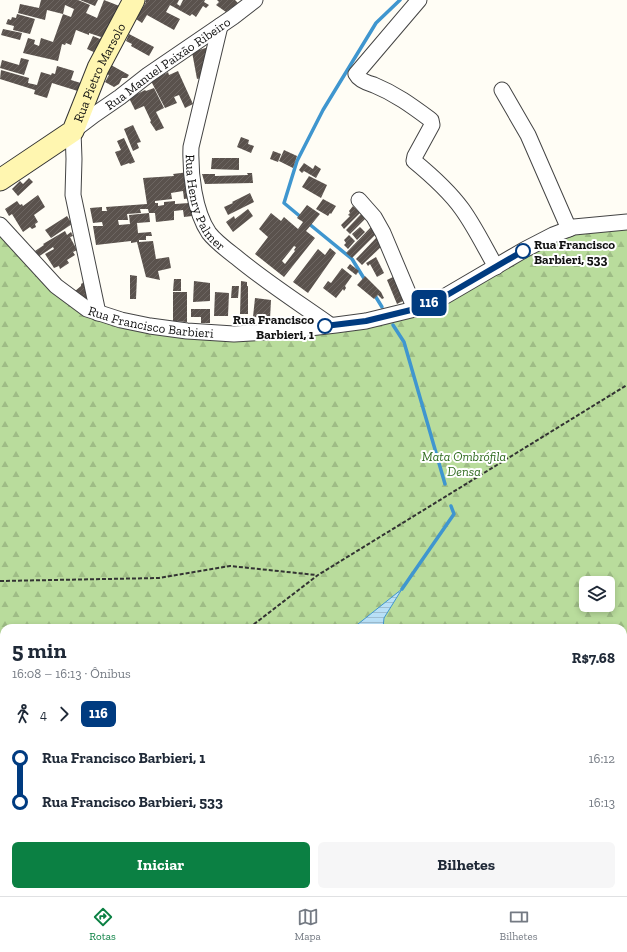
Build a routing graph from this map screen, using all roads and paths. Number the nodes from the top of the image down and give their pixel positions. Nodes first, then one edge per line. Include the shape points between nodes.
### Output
1 (134, 0) edge
2 (255, 0) edge
3 (419, 0) edge
4 (220, 26) junction
5 (502, 90) dead end
6 (73, 131) junction
7 (0, 180) edge
8 (359, 200) dead end
9 (627, 222) edge
10 (0, 225) edge
11 (569, 229) junction
12 (496, 267) junction
13 (415, 309) junction
14 (98, 313) junction
15 (330, 326) junction
16 (627, 385) edge
17 (318, 575) junction
18 (0, 580) edge
19 (254, 624) edge

1 - 6 main road, Rua Pietro Marsolo via 98,68
2 - 4 street, Rua Manuel Paixão Ribeiro
3 - 12 street via 356,74 367,83 399,96 431,120 432,125 413,160 425,169 462,209
4 - 6 street, Rua Manuel Paixão Ribeiro
4 - 15 street, Rua Henry Palmer via 191,147 190,163 203,222 214,239
5 - 11 street via 528,135
6 - 7 main road, Rua Manuel Paixão Ribeiro
6 - 14 street, Rua Pietro Marsolo via 73,195
8 - 13 street via 374,217 383,233
9 - 11 street, Rua Francisco Barbieri
10 - 14 street, Rua Francisco Barbieri via 56,286 86,308
11 - 12 street, Rua Francisco Barbieri via 528,248
12 - 13 street, Rua Francisco Barbieri via 442,298
13 - 15 street, Rua Francisco Barbieri via 366,321
14 - 15 street, Rua Francisco Barbieri via 150,326 234,334
16 - 17 path
17 - 18 path via 230,566 159,578
17 - 19 path

